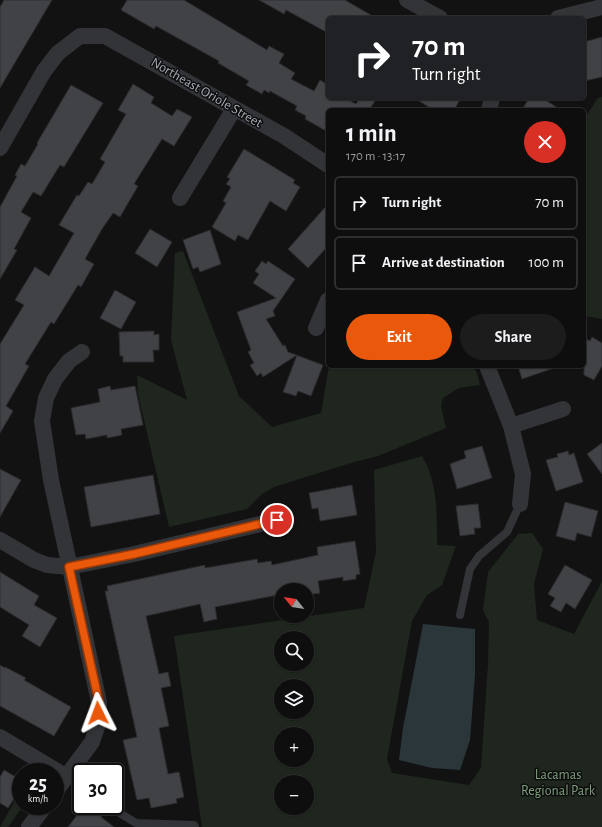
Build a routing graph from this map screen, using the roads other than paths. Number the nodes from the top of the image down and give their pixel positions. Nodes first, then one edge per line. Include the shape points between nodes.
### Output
1 (407, 0) edge
2 (602, 7) edge
3 (436, 16) edge
4 (566, 16) edge
5 (234, 109) junction
6 (0, 148) edge
7 (326, 164) edge
8 (180, 198) dead end
9 (326, 305) edge
10 (316, 328) dead end
11 (82, 352) dead end
12 (488, 368) edge
13 (563, 409) dead end
14 (511, 426) junction
15 (520, 504) joint
16 (277, 520) dead end
17 (0, 540) edge
18 (69, 567) junction
19 (460, 615) dead end
20 (0, 737) edge
21 (66, 777) junction
22 (64, 780) edge
23 (72, 781) edge
24 (38, 815) edge
25 (123, 815) edge
26 (29, 827) edge
27 (195, 827) edge

1 - 3 street
2 - 4 street
5 - 6 street, Northeast Oriole Street via 106,36 80,36 58,53 44,71
5 - 7 street, Northeast Oriole Street via 284,136
5 - 8 street
9 - 10 street
11 - 18 street via 69,361 55,379 46,398 42,421
12 - 14 street
13 - 14 street
14 - 15 street via 523,474
15 - 19 lane via 507,532 479,556 470,570
16 - 18 street
17 - 18 street via 34,560 47,565
18 - 21 street via 99,702 98,724 92,742
20 - 21 street
21 - 22 street
21 - 23 lane
24 - 26 street
25 - 27 lane via 136,823

